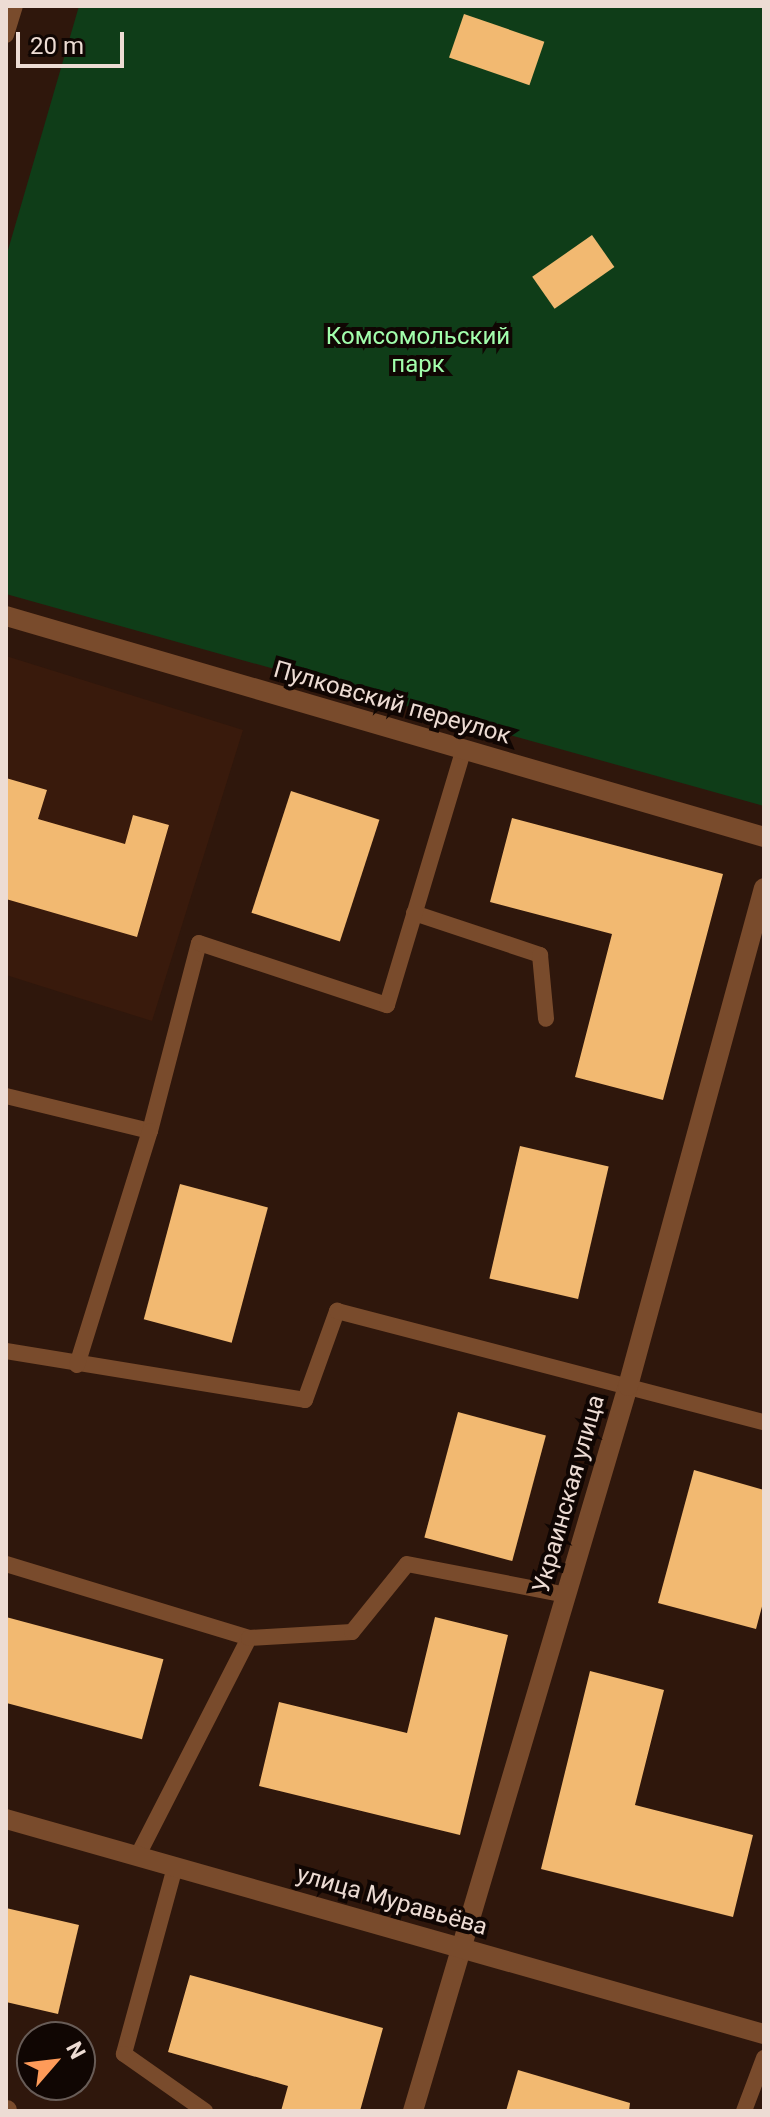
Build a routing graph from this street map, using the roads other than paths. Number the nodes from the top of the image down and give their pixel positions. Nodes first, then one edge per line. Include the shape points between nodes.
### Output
1 (15, 6) edge
2 (6, 35) edge
3 (6, 616) edge
4 (463, 751) junction
5 (764, 837) edge
6 (764, 888) edge
7 (414, 913) junction
8 (546, 1019) dead end
9 (6, 1096) edge
10 (150, 1131) junction
11 (6, 1351) edge
12 (77, 1365) junction
13 (628, 1386) junction
14 (764, 1422) edge
15 (6, 1564) edge
16 (567, 1595) junction
17 (249, 1638) junction
18 (6, 1819) edge
19 (137, 1857) junction
20 (175, 1867) junction
21 (459, 1946) junction
22 (764, 2034) edge
23 (764, 2058) edge
24 (205, 2111) edge
25 (413, 2111) edge
26 (744, 2111) edge

1 - 2 lane
3 - 4 street, Пулковский переулок
4 - 5 street, Пулковский переулок
4 - 7 lane
6 - 13 street, Украинская улица
7 - 8 lane via 540,955
7 - 10 lane via 387,1005 199,943
9 - 10 lane
10 - 12 lane
11 - 12 lane
12 - 13 lane via 305,1400 337,1311
13 - 14 lane
13 - 16 street, Украинская улица
15 - 17 lane
16 - 17 lane via 407,1564 352,1632
16 - 21 street, Украинская улица
17 - 19 lane
18 - 19 street, улица Муравьёва
19 - 20 street, улица Муравьёва
20 - 21 street, улица Муравьёва
20 - 24 lane via 124,2054
21 - 22 street, улица Муравьёва
21 - 25 street, Украинская улица
23 - 26 lane

